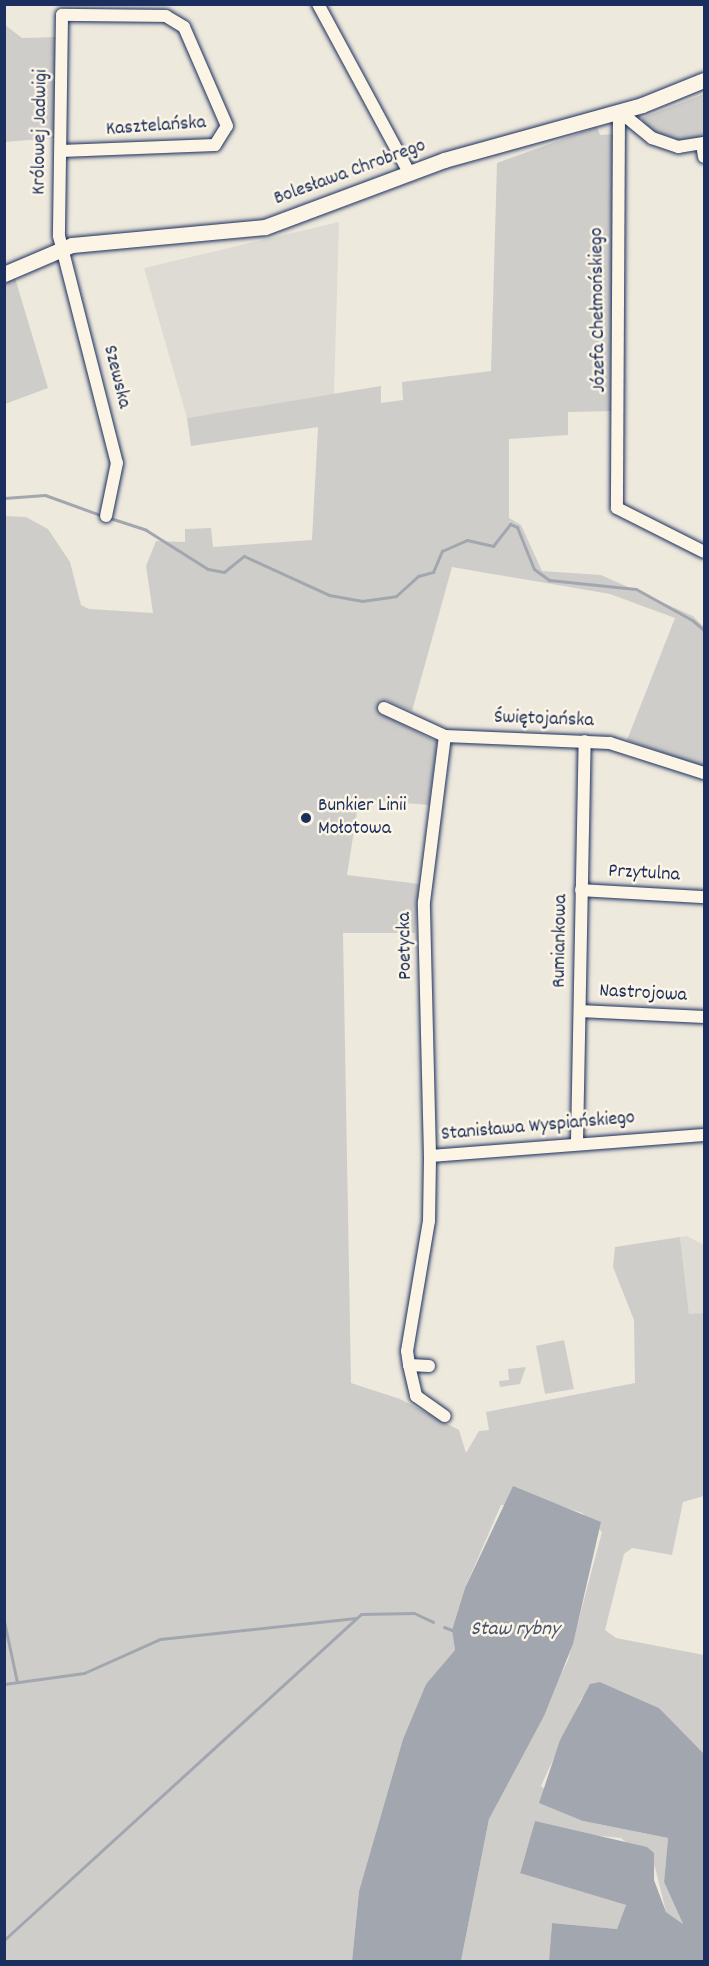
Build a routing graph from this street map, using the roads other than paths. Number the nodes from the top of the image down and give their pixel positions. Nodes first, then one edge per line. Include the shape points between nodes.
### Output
1 (318, 4) edge
2 (62, 15) joint
3 (705, 80) edge
4 (619, 111) junction
5 (703, 144) edge
6 (61, 151) junction
7 (705, 157) edge
8 (409, 172) junction
9 (63, 248) junction
10 (4, 274) edge
11 (106, 516) dead end
12 (705, 552) edge
13 (384, 708) dead end
14 (445, 736) junction
15 (585, 741) junction
16 (705, 773) edge
17 (581, 890) junction
18 (705, 897) edge
19 (580, 1011) junction
20 (705, 1017) edge
21 (705, 1135) edge
22 (577, 1141) junction
23 (430, 1156) junction
24 (409, 1365) junction
25 (429, 1366) dead end
26 (445, 1416) dead end

1 - 8 street
2 - 6 street, Królowej Jadwigi
2 - 6 street, Kasztelańska via 177,21 227,126 206,148
3 - 4 street, Bolesława Chrobrego
4 - 5 street via 651,138 678,147
4 - 8 street, Bolesława Chrobrego
4 - 12 street, Józefa Chełmońskiego via 617,508
5 - 7 street
6 - 9 street, Królowej Jadwigi
8 - 9 street, Bolesława Chrobrego via 265,227
9 - 10 street, Bolesława Chrobrego
9 - 11 street, Szewska via 117,463
13 - 14 street, Świętojańska
14 - 15 street, Świętojańska
14 - 23 street, Poetycka via 424,902
15 - 16 street, Świętojańska via 638,750
15 - 17 street, Rumiankowa
17 - 18 street, Przytulna
17 - 19 street, Rumiankowa
19 - 20 street, Nastrojowa
19 - 22 street, Rumiankowa
21 - 22 street, Stanisława Wyspiańskiego
22 - 23 street, Stanisława Wyspiańskiego
23 - 24 street, Stanisława Wyspiańskiego via 429,1221
24 - 25 street
24 - 26 street via 417,1396

